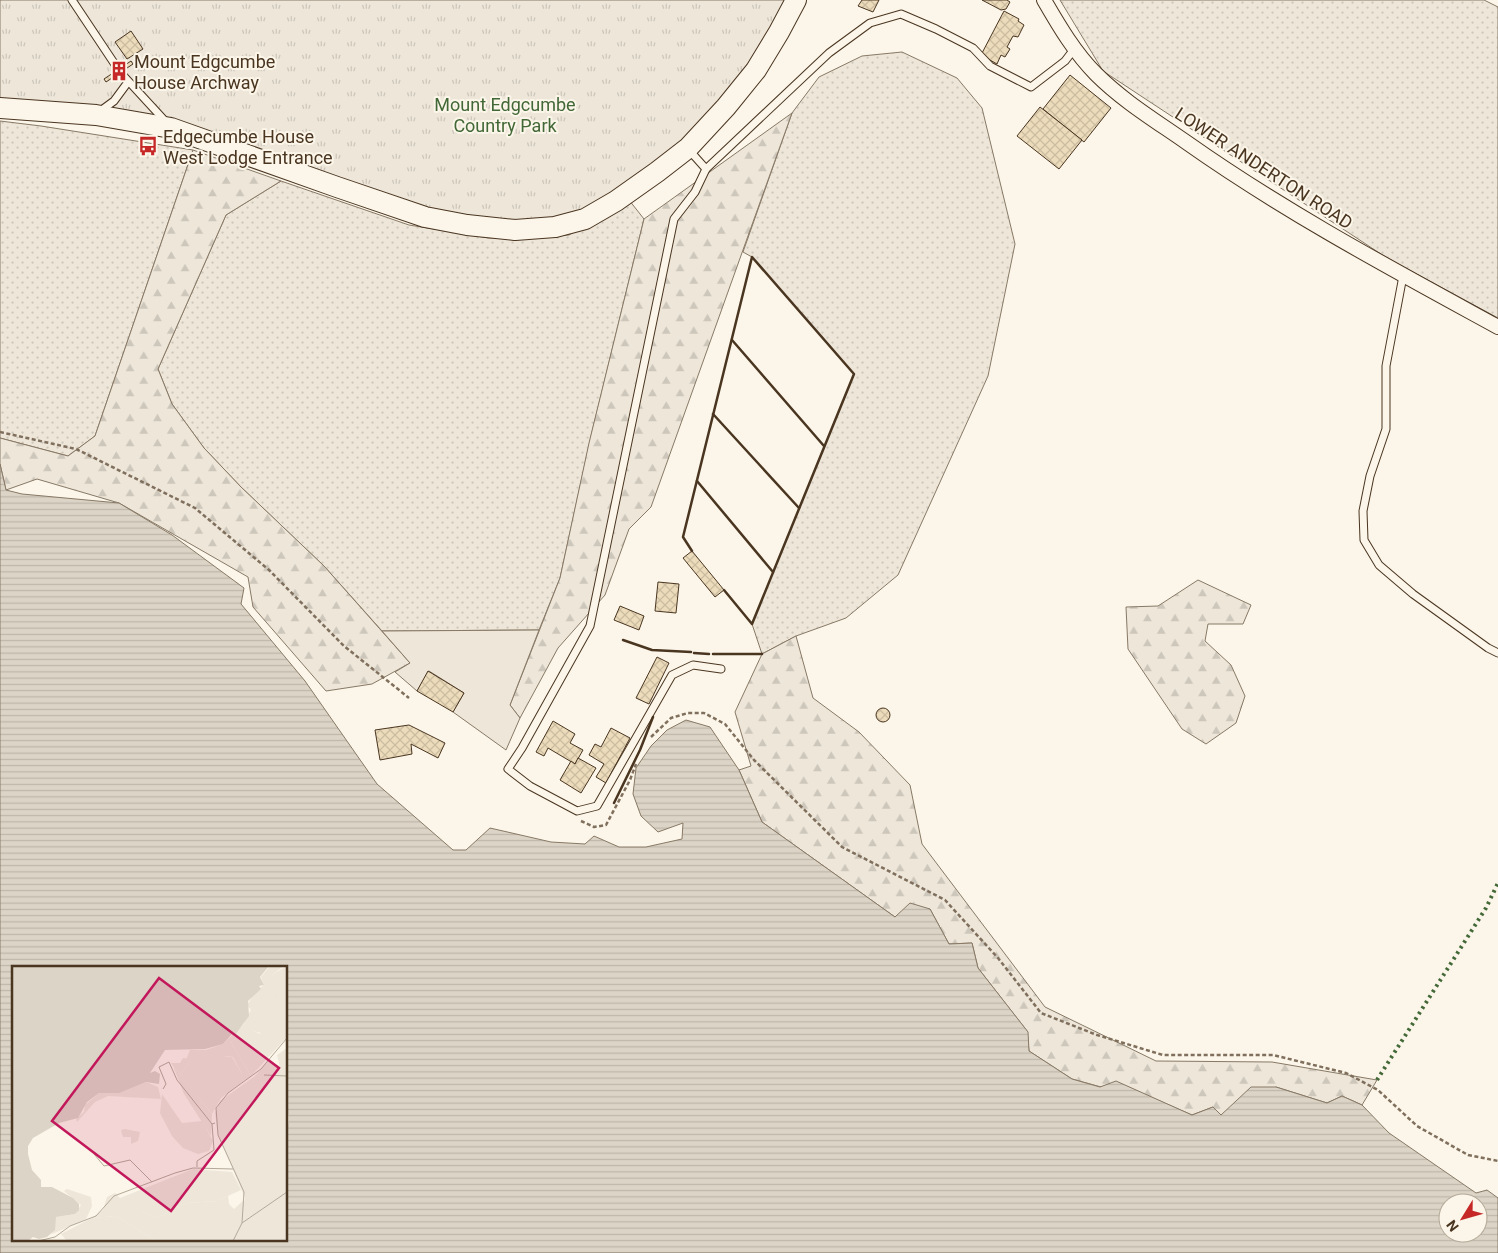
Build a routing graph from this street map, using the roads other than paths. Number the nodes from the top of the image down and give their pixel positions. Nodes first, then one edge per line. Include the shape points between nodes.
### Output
1 (72, 0) edge
2 (796, 0) edge
3 (1044, 0) edge
4 (1075, 48) junction
5 (128, 82) junction
6 (0, 108) edge
7 (96, 115) junction
8 (171, 128) junction
9 (688, 148) junction
10 (706, 169) junction
11 (1403, 276) junction
12 (1498, 327) edge
13 (1498, 653) edge
14 (721, 669) dead end

1 - 5 lane
2 - 9 main road via 756,70
3 - 4 street, LOWER ANDERTON ROAD
4 - 10 lane via 1065,61 1031,87 990,66 973,48 901,14 870,22 829,53
4 - 11 street, LOWER ANDERTON ROAD via 1096,74 1125,99 1224,169
5 - 7 lane via 114,101
5 - 8 lane
6 - 7 main road
7 - 8 main road
8 - 9 main road via 425,217 515,230 555,227 585,219 616,202
9 - 10 lane
10 - 14 lane via 695,192 674,219 590,626 508,769 530,786 577,811 597,806 672,675 693,665
11 - 12 street, LOWER ANDERTON ROAD
11 - 13 lane via 1386,366 1386,429 1370,476 1363,511 1364,540 1378,565 1413,594

